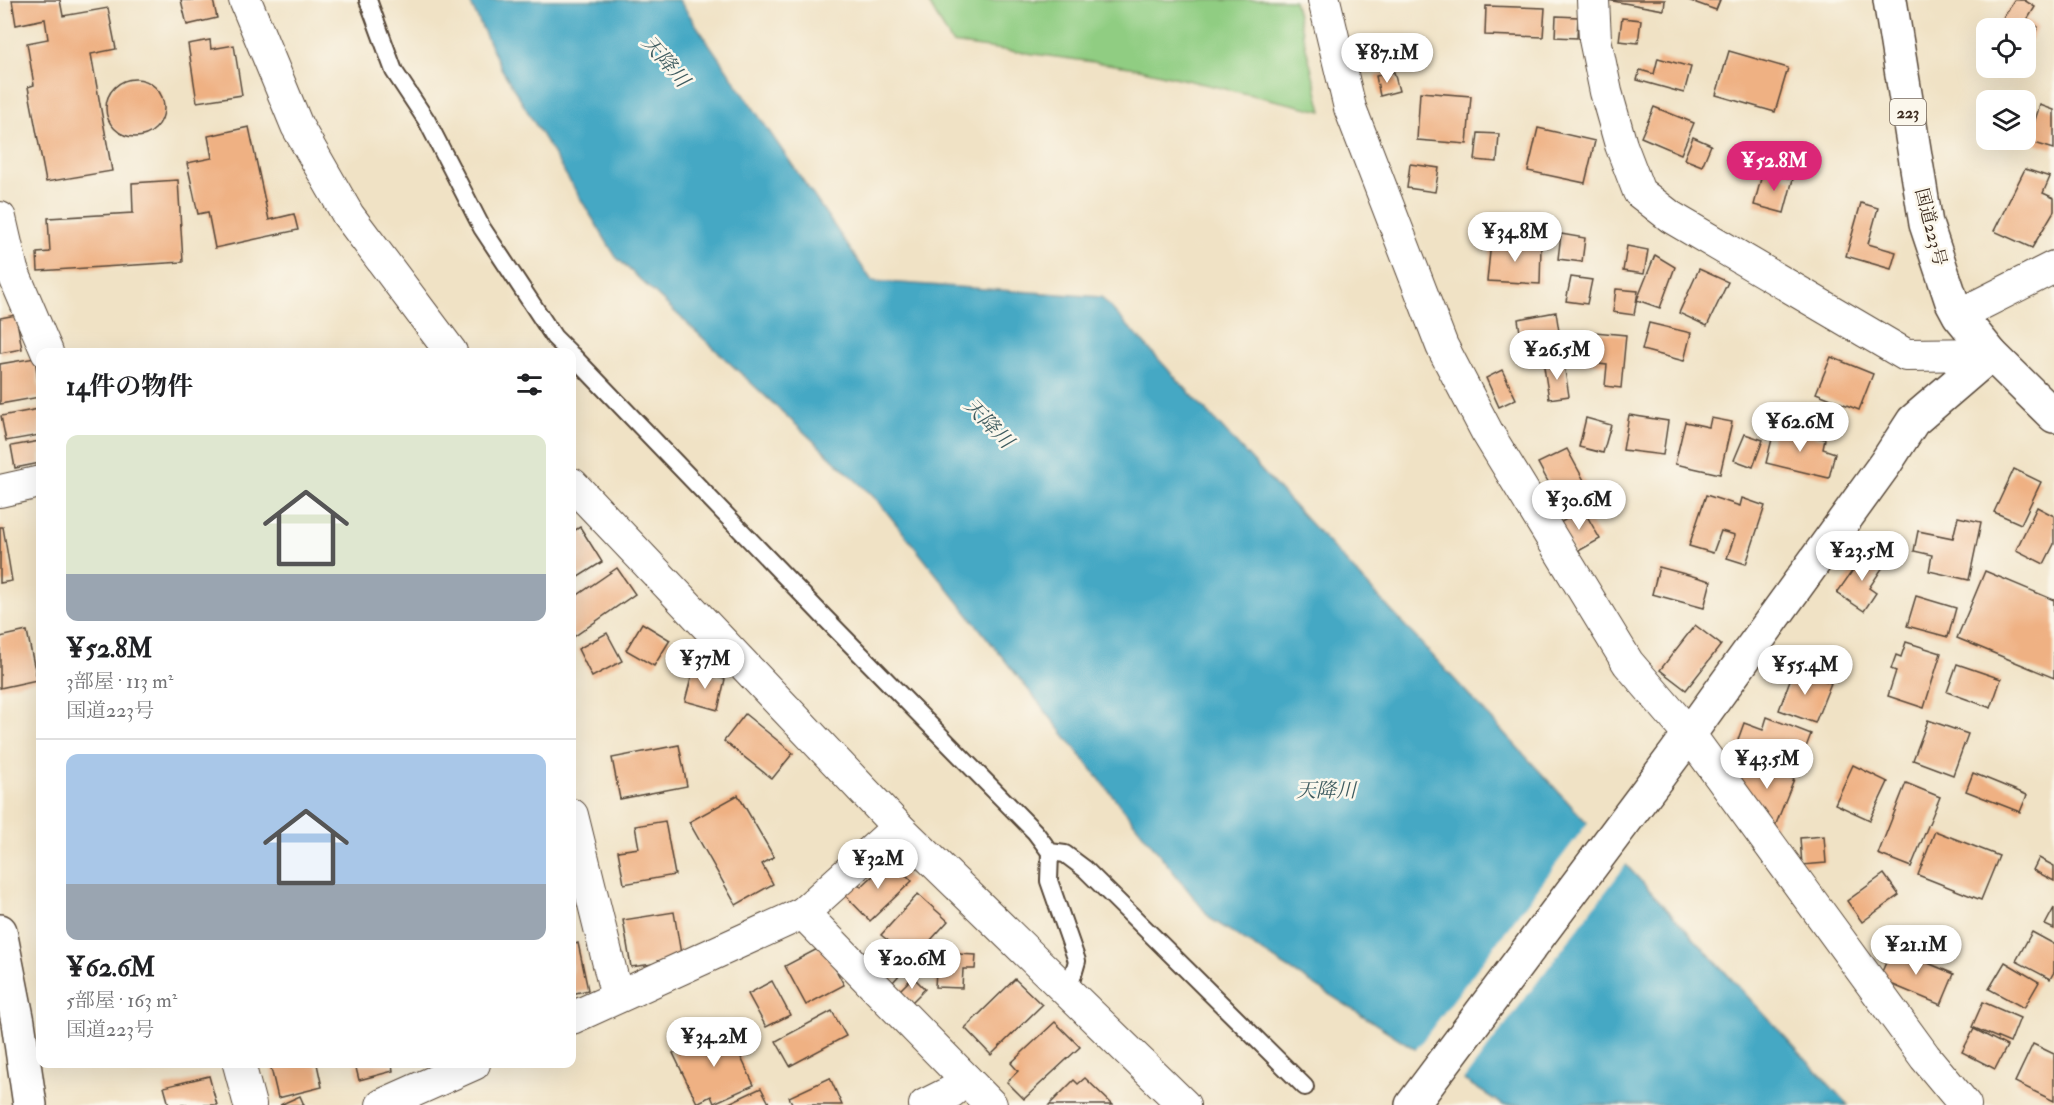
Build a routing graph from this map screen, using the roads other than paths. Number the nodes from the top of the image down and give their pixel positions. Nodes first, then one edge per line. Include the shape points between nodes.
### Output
1 (245, 0) edge
2 (368, 0) edge
3 (1324, 0) edge
4 (1593, 0) edge
5 (1890, 0) edge
6 (0, 218) edge
7 (2054, 267) edge
8 (1959, 315) junction
9 (45, 348) edge
10 (449, 348) edge
11 (564, 348) edge
12 (1991, 354) junction
13 (576, 360) edge
14 (2054, 416) edge
15 (36, 483) edge
16 (576, 488) edge
17 (0, 491) edge
18 (1682, 744) junction
19 (898, 826) junction
20 (576, 831) edge
21 (1050, 852) junction
22 (803, 913) junction
23 (0, 931) edge
24 (1068, 992) junction
25 (617, 997) junction
26 (576, 1016) edge
27 (240, 1068) edge
28 (456, 1068) edge
29 (437, 1072) edge
30 (966, 1080) junction
31 (1305, 1087) dead end
32 (30, 1105) edge
33 (250, 1105) edge
34 (382, 1105) edge
35 (925, 1105) edge
36 (991, 1105) edge
37 (1184, 1105) edge
38 (1412, 1105) edge
39 (1965, 1105) edge

1 - 10 street via 297,126 348,215
2 - 11 lane via 394,71 427,121 482,228
3 - 18 street via 1350,108 1442,346 1487,432
4 - 12 street via 1595,39 1606,92 1639,192 1671,217 1906,355
5 - 8 main road, 国道223号 / 223 via 1926,224
6 - 9 street via 12,270
7 - 8 street
8 - 12 main road, 国道223号 / 223
12 - 14 main road, 国道223号 / 223
12 - 18 main road via 1913,421
13 - 21 lane via 1035,832
15 - 17 street
16 - 19 street
18 - 38 main road
18 - 39 street
19 - 22 street
19 - 24 street
20 - 25 street
21 - 24 lane via 1049,881 1077,961
21 - 31 lane via 1065,854 1085,869
22 - 25 street
22 - 30 street
23 - 32 main road
24 - 37 street
25 - 26 street
27 - 33 street
28 - 29 street
29 - 34 street
30 - 35 street
30 - 36 street

